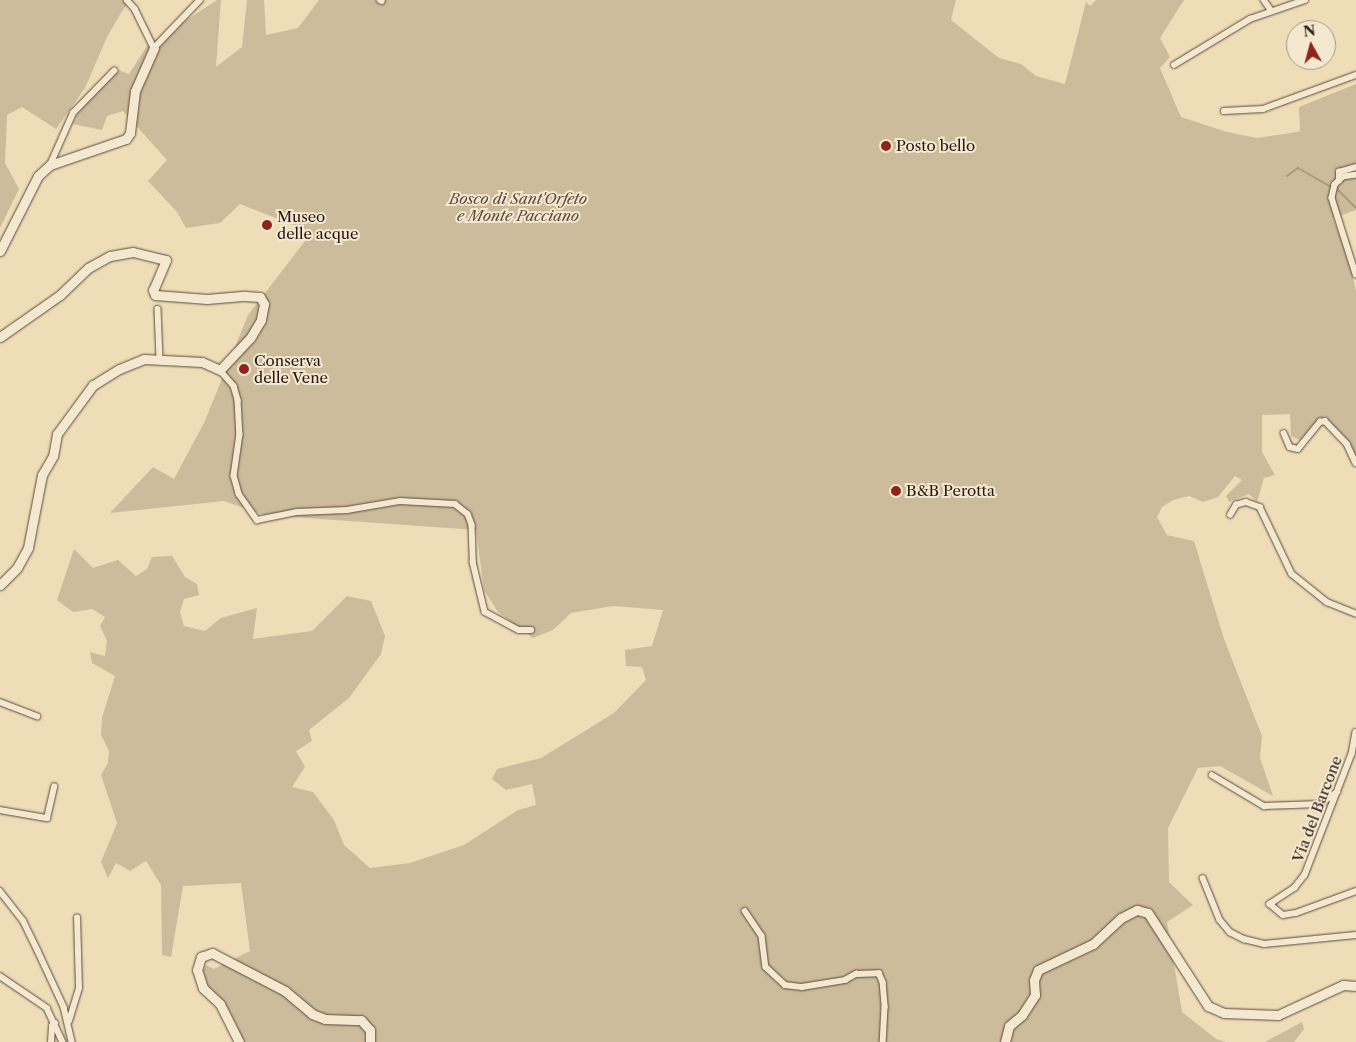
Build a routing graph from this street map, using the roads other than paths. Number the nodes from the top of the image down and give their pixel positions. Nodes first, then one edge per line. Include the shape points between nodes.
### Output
1 (127, 0) edge
2 (200, 0) edge
3 (1264, 0) edge
4 (1305, 0) edge
5 (1271, 10) junction
6 (154, 48) junction
7 (1174, 65) dead end
8 (114, 71) dead end
9 (1356, 75) edge
10 (1224, 111) dead end
11 (50, 165) junction
12 (1356, 167) edge
13 (1356, 175) edge
14 (1339, 182) junction
15 (0, 250) edge
16 (1356, 274) edge
17 (158, 309) dead end
18 (0, 337) edge
19 (160, 359) junction
20 (220, 370) junction
21 (1284, 434) dead end
22 (1356, 463) edge
23 (1230, 514) dead end
24 (0, 585) edge
25 (1356, 614) edge
26 (531, 630) dead end
27 (0, 702) edge
28 (37, 716) dead end
29 (1356, 732) edge
30 (1212, 775) dead end
31 (54, 787) dead end
32 (1337, 792) junction
33 (0, 810) edge
34 (1203, 878) dead end
35 (0, 891) edge
36 (1356, 891) edge
37 (745, 911) dead end
38 (78, 918) dead end
39 (1356, 935) edge
40 (0, 976) edge
41 (1356, 986) edge
42 (69, 1021) junction
43 (55, 1023) junction
44 (51, 1042) edge
45 (64, 1042) edge
46 (72, 1042) edge
47 (239, 1042) edge
48 (370, 1042) edge
49 (883, 1042) edge
50 (1005, 1042) edge

1 - 6 street via 135,9
2 - 6 street
3 - 5 street
4 - 5 street
5 - 7 street via 1250,19
6 - 11 street via 136,91 130,133 126,139
8 - 11 street via 73,113
9 - 10 street via 1264,109
11 - 15 street via 38,176
12 - 14 street via 1339,172
13 - 14 street
14 - 16 street via 1332,198
17 - 19 street
18 - 20 street via 60,295 88,268 110,256 133,252 166,260 153,290 156,295 207,299 260,297 264,304 261,320 250,338
19 - 20 street via 202,362
19 - 24 street via 144,359 93,385 57,434 53,456 42,475 28,548 17,568
20 - 26 street via 234,386 238,400 240,434 234,476 239,494 257,520 297,512 347,510 400,501 455,504 468,514 472,525 474,567 485,612 519,630
21 - 22 street via 1290,447 1298,449 1320,422 1325,422 1347,444
23 - 25 street via 1236,505 1246,502 1260,507 1292,574 1327,602
27 - 28 street
29 - 32 street, Via del Barcone via 1352,754
30 - 32 street via 1264,806 1320,804
31 - 33 street via 48,818
32 - 36 street, Via del Barcone via 1305,875 1295,888 1270,904 1284,915
34 - 39 street via 1220,920 1230,932 1244,939 1264,944
35 - 42 street via 23,920
37 - 49 street via 762,936 766,967 785,985 802,987 845,980 856,974 879,973 885,1007
38 - 42 street via 79,988
40 - 43 street via 47,1008
41 - 50 street via 1343,985 1278,1015 1224,1013 1208,1006 1148,913 1137,910 1121,918 1093,944 1038,970 1034,995 1022,1015 1009,1026
42 - 46 street
43 - 44 street
43 - 45 street
47 - 48 street via 220,1004 203,988 197,970 201,957 212,953 284,992 312,1014 325,1019 361,1020 370,1030

